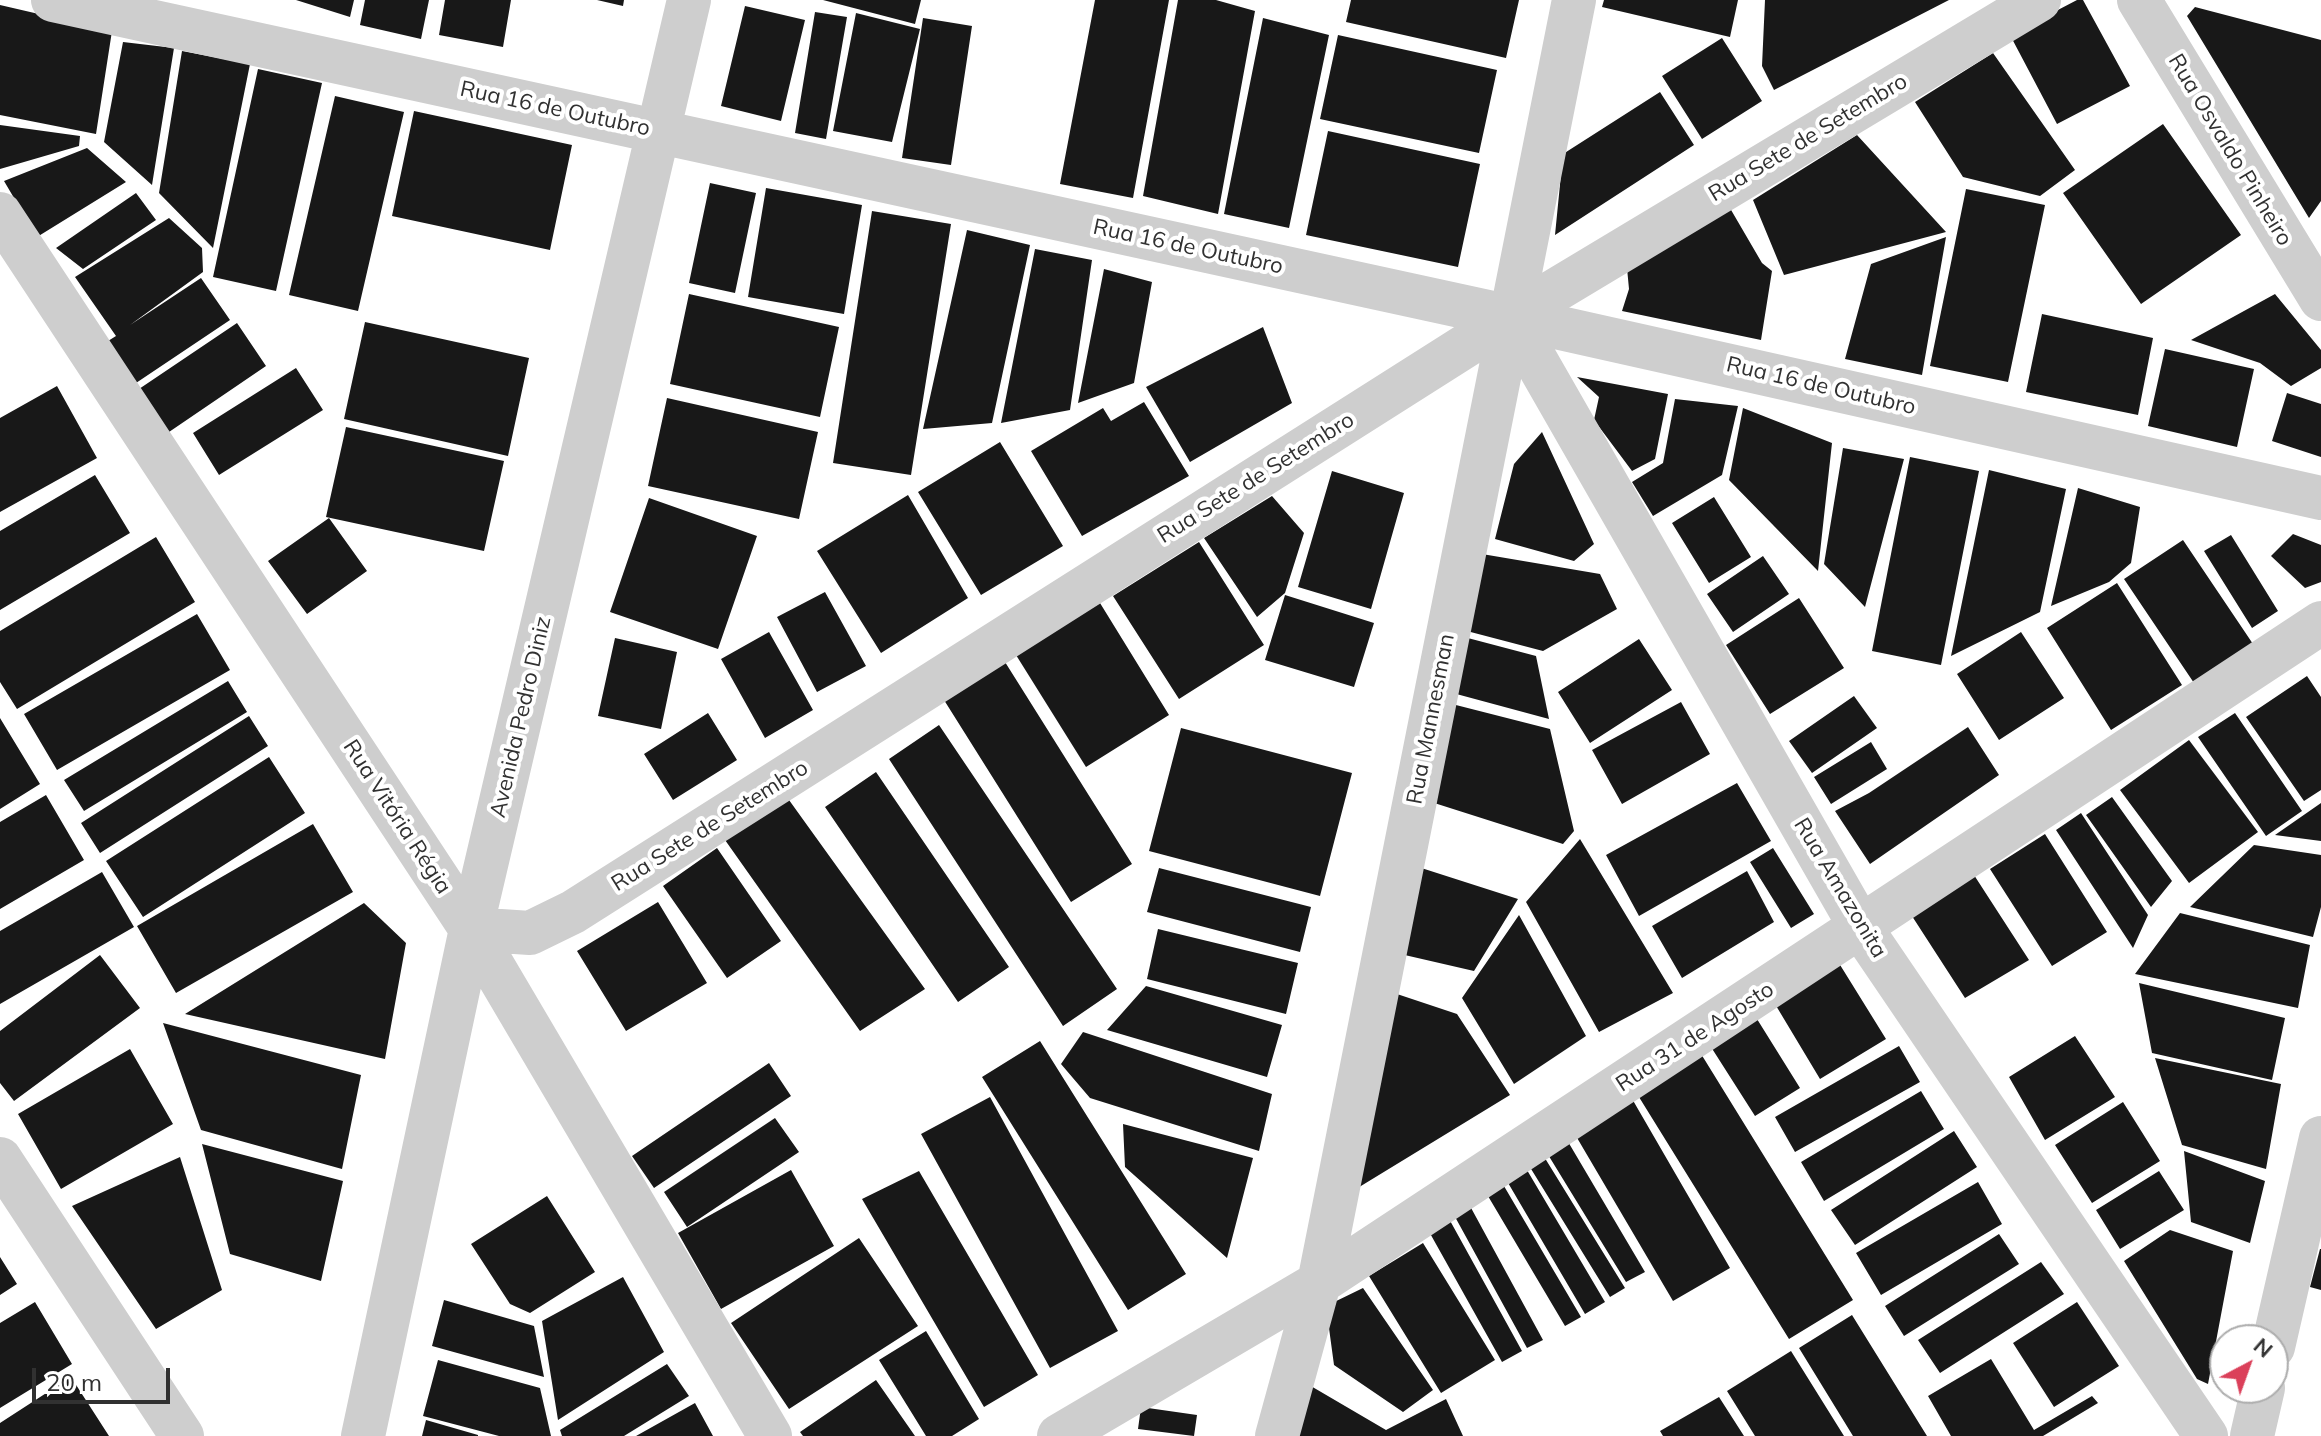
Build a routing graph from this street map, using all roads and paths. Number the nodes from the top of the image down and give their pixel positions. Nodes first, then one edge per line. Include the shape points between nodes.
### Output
1 (53, 0) edge
2 (689, 0) edge
3 (1574, 0) edge
4 (2039, 0) edge
5 (2139, 0) edge
6 (660, 132) junction
7 (0, 214) edge
8 (2321, 299) edge
9 (1511, 317) junction
10 (2321, 498) edge
11 (2321, 623) edge
12 (1861, 928) junction
13 (471, 929) junction
14 (2321, 1138) edge
15 (0, 1159) edge
16 (1319, 1283) junction
17 (2278, 1324) edge
18 (2259, 1404) edge
19 (182, 1436) edge
20 (363, 1436) edge
21 (770, 1436) edge
22 (1059, 1436) edge
23 (1277, 1436) edge
24 (2206, 1436) edge
25 (2252, 1436) edge

1 - 6 street, Rua 16 de Outubro
2 - 6 street, Avenida Pedro Diniz
3 - 9 street, Rua Mannesman
4 - 9 street, Rua Sete de Setembro
5 - 8 street, Rua Osvaldo Pinheiro
6 - 9 street, Rua 16 de Outubro
6 - 13 street, Avenida Pedro Diniz
7 - 13 street, Rua Vitória Régia
9 - 10 street, Rua 16 de Outubro
9 - 12 street, Rua Amazonita
9 - 13 street, Rua Sete de Setembro via 573,912 530,933
9 - 16 street, Rua Mannesman
11 - 12 street, Rua 31 de Agosto
12 - 16 street, Rua 31 de Agosto
12 - 24 street, Rua Amazonita
13 - 20 street, Avenida Pedro Diniz
13 - 21 street, Rua Vitória Régia
14 - 17 street
15 - 19 street
16 - 22 street, Rua 31 de Agosto
16 - 23 street, Rua Mannesman
18 - 25 street

